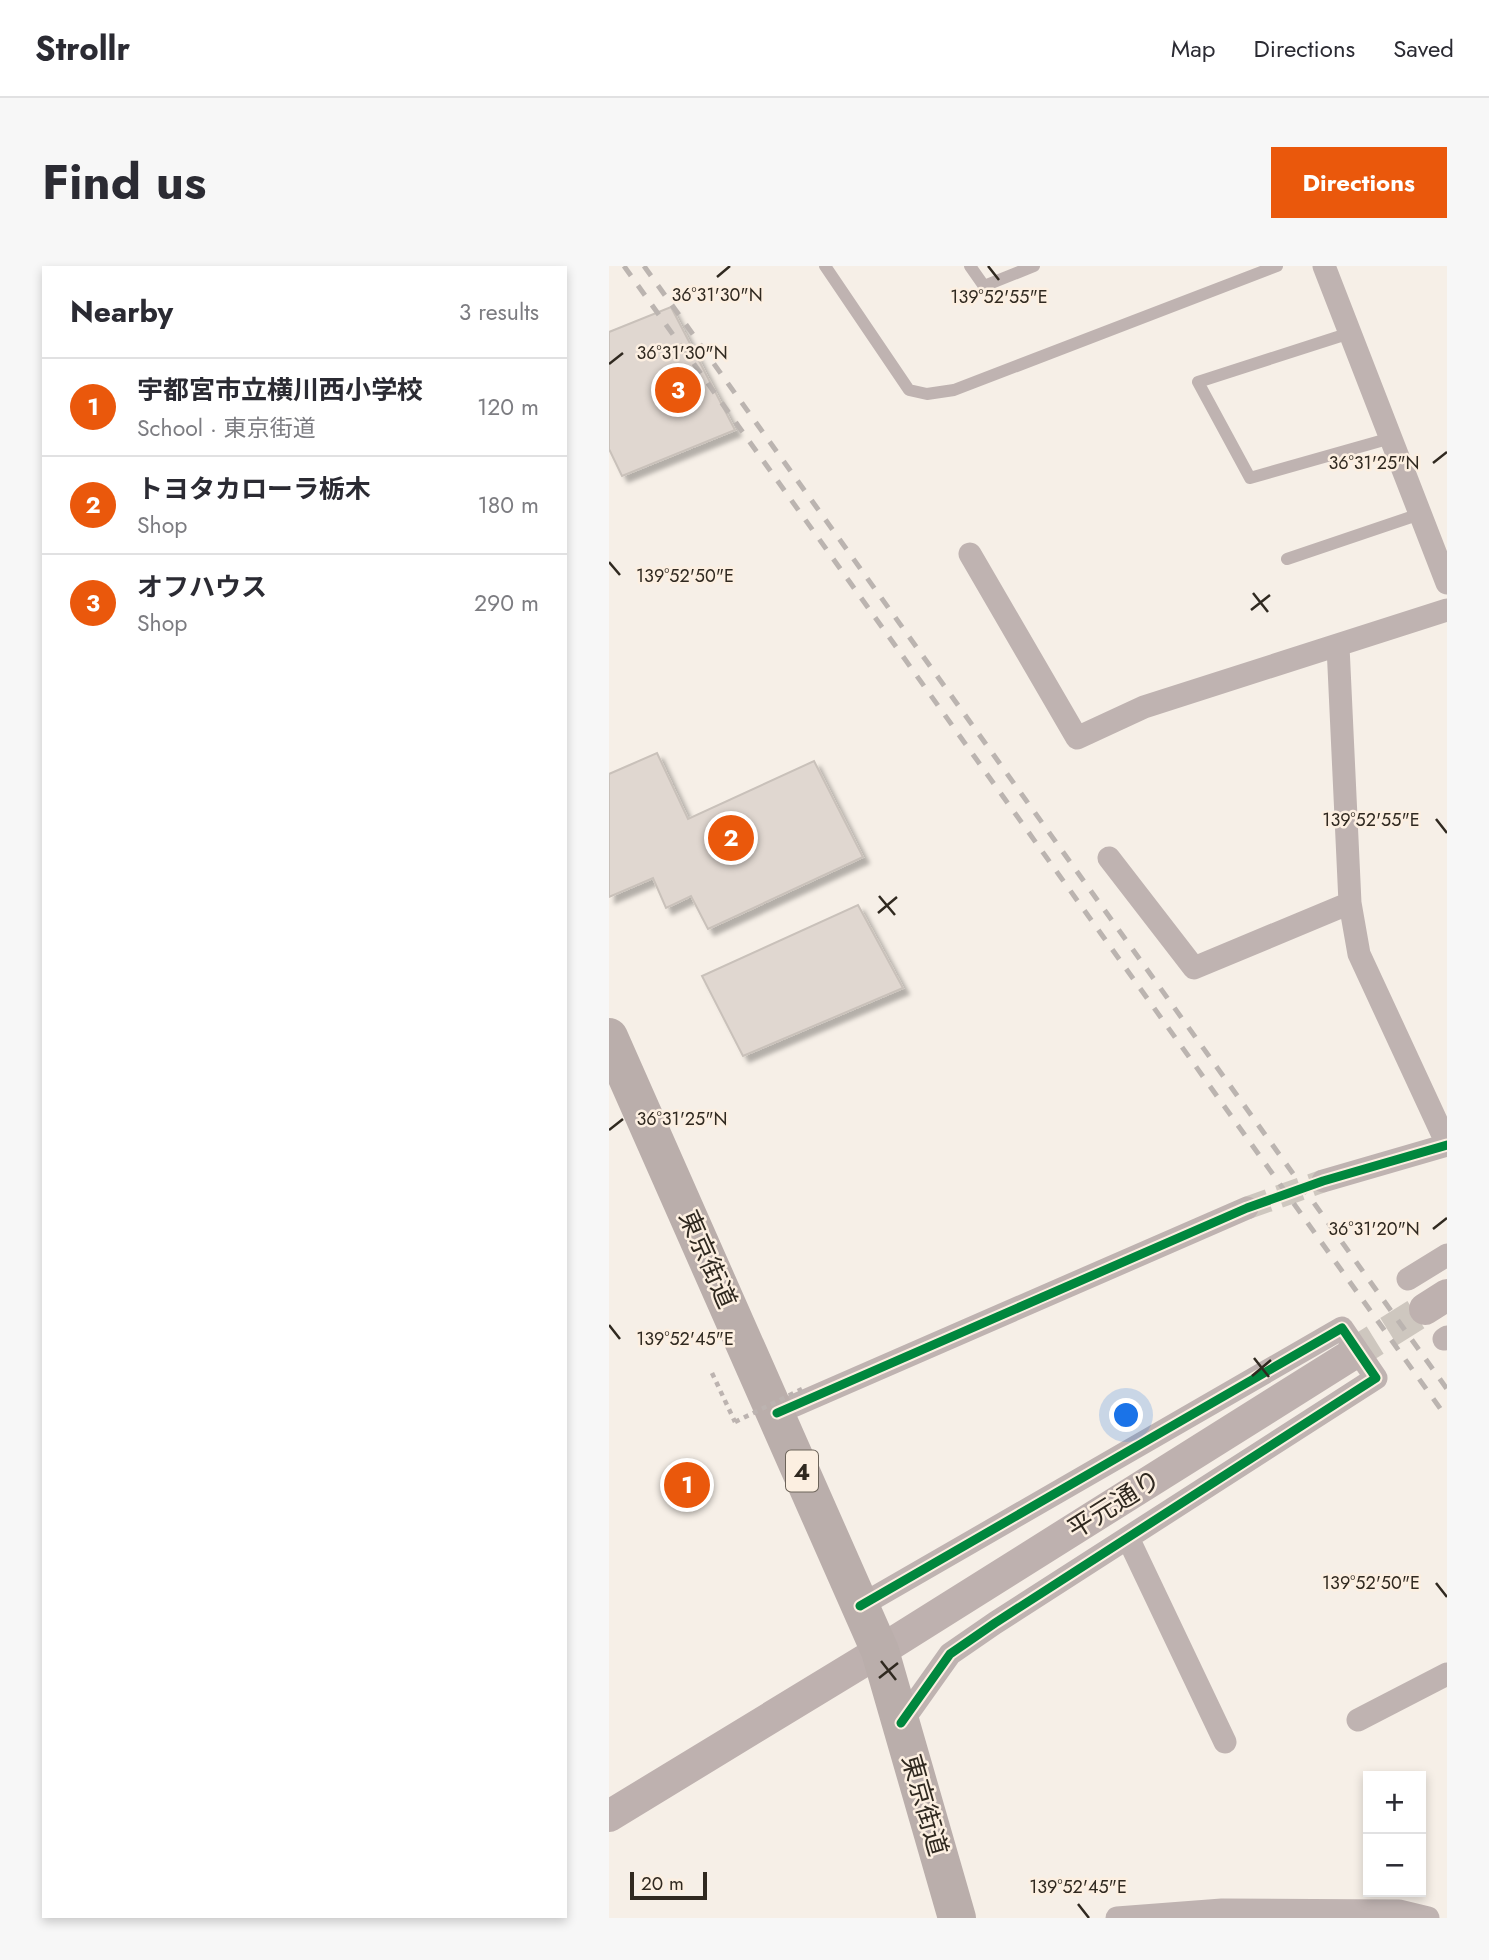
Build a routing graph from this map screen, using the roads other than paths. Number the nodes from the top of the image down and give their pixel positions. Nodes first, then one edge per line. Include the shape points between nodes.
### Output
1 (825, 266) edge
2 (970, 266) edge
3 (1034, 266) edge
4 (1277, 266) edge
5 (1324, 266) edge
6 (1350, 333) junction
7 (1391, 438) junction
8 (1420, 514) junction
9 (970, 554) dead end
10 (1287, 559) dead end
11 (1447, 583) edge
12 (1447, 610) edge
13 (1338, 646) junction
14 (1109, 858) dead end
15 (1350, 904) junction
16 (609, 1037) edge
17 (1447, 1145) edge
18 (1323, 1181) tunnel mouth
19 (1247, 1208) tunnel mouth
20 (1447, 1255) edge
21 (1408, 1279) dead end
22 (1348, 1357) tunnel mouth
23 (789, 1401) junction
24 (1128, 1538) junction
25 (860, 1606) junction
26 (880, 1651) junction
27 (1447, 1674) edge
28 (1358, 1720) dead end
29 (901, 1723) junction
30 (1224, 1742) dead end
31 (609, 1816) edge
32 (1274, 1914) edge
33 (957, 1918) edge
34 (1117, 1918) edge
35 (1428, 1918) edge

1 - 4 lane via 909,390 927,394 954,390
2 - 3 lane via 984,286
5 - 6 street
6 - 7 street
6 - 7 lane via 1198,382 1250,478
7 - 8 street
8 - 10 lane
8 - 11 street
9 - 13 street via 1077,738 1144,707
12 - 13 street
13 - 15 street
14 - 15 street via 1194,968
15 - 17 street via 1359,954
16 - 23 highway, 東京街道 / 4
17 - 18 street
19 - 23 street
20 - 21 street
22 - 26 street, 平元通り
23 - 25 highway, 東京街道 / 4
24 - 25 street via 1376,1378 1342,1328
24 - 29 street via 950,1654
24 - 30 street
25 - 26 highway, 東京街道 / 4
26 - 29 highway, 東京街道 / 4
26 - 31 street, 平元通り
27 - 28 street
29 - 33 highway, 東京街道 / 4
32 - 34 street via 1222,1910
32 - 35 street via 1399,1911

